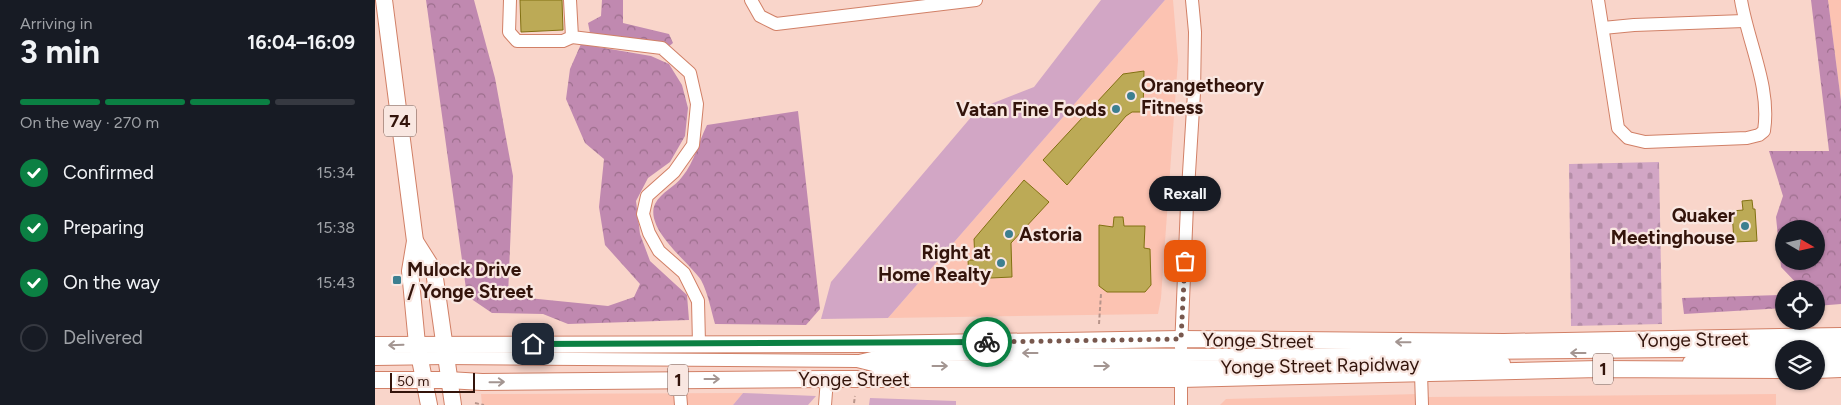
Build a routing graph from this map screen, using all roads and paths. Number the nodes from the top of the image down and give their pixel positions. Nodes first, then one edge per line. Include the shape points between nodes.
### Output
1 (384, 0) edge
2 (510, 0) edge
3 (570, 0) edge
4 (751, 0) edge
5 (976, 0) edge
6 (1192, 0) edge
7 (1598, 0) edge
8 (1741, 0) edge
9 (1744, 21) junction
10 (1603, 28) junction
11 (572, 37) junction
12 (415, 241) junction
13 (1101, 294) dead end
14 (1099, 324) dead end
15 (1841, 336) edge
16 (699, 344) junction
17 (375, 345) edge
18 (1825, 349) edge
19 (1841, 349) edge
20 (1775, 350) edge
21 (418, 351) junction
22 (445, 351) junction
23 (1841, 357) edge
24 (1825, 358) edge
25 (375, 359) edge
26 (1775, 359) edge
27 (1181, 360) junction
28 (1841, 369) edge
29 (1775, 370) edge
30 (1825, 370) edge
31 (1421, 373) junction
32 (827, 378) junction
33 (375, 380) edge
34 (425, 380) junction
35 (448, 380) junction
36 (679, 380) junction
37 (855, 396) dead end
38 (475, 403) dead end
39 (854, 403) dead end
40 (429, 405) edge
41 (453, 405) edge
42 (484, 405) edge
43 (681, 405) edge
44 (825, 405) edge
45 (1181, 405) edge
46 (1422, 405) edge

1 - 12 main road, 74
2 - 11 street via 509,32 517,41 563,41
3 - 11 street
4 - 5 street via 760,16 776,24
6 - 27 street via 1194,93
7 - 10 street
8 - 9 street
9 - 10 street
9 - 10 street via 1759,72 1765,111 1763,131 1747,138 1645,142 1628,138 1618,128
11 - 16 street via 662,48 690,73 697,104 693,145 675,172 647,196 643,214 659,251 684,274 699,301
12 - 21 main road, 74 via 410,271
12 - 22 main road, 74 via 434,271
13 - 14 path
15 -> 27 main road, Yonge Street / 1 via 1504,342
16 - 22 main road, Yonge Street / 1
16 - 27 main road, Yonge Street / 1 via 871,344
21 -> 17 main road, Yonge Street / 1
18 - 19 street
20 -> 27 street, Yonge Street Rapidway
21 - 22 main road, Yonge Street / 1
21 - 25 street
21 - 34 main road, 74
22 - 27 street, Yonge Street Rapidway via 857,361 880,356 1014,354
22 - 35 main road, 74
23 - 24 street
26 - 27 street, Yonge Street Rapidway via 1238,367
27 - 31 main road, Yonge Street / 1
27 - 32 main road, Yonge Street / 1
27 - 45 street
28 - 30 main road
29 - 31 main road, Yonge Street / 1
31 - 46 street
36 -> 32 main road, Yonge Street / 1
32 - 44 street
33 - 34 main road, Yonge Street / 1
34 - 35 main road, Yonge Street / 1
34 - 40 main road, 74
35 -> 36 main road, Yonge Street / 1
35 - 41 main road, 74
36 - 43 street
37 - 39 path
38 - 42 path

